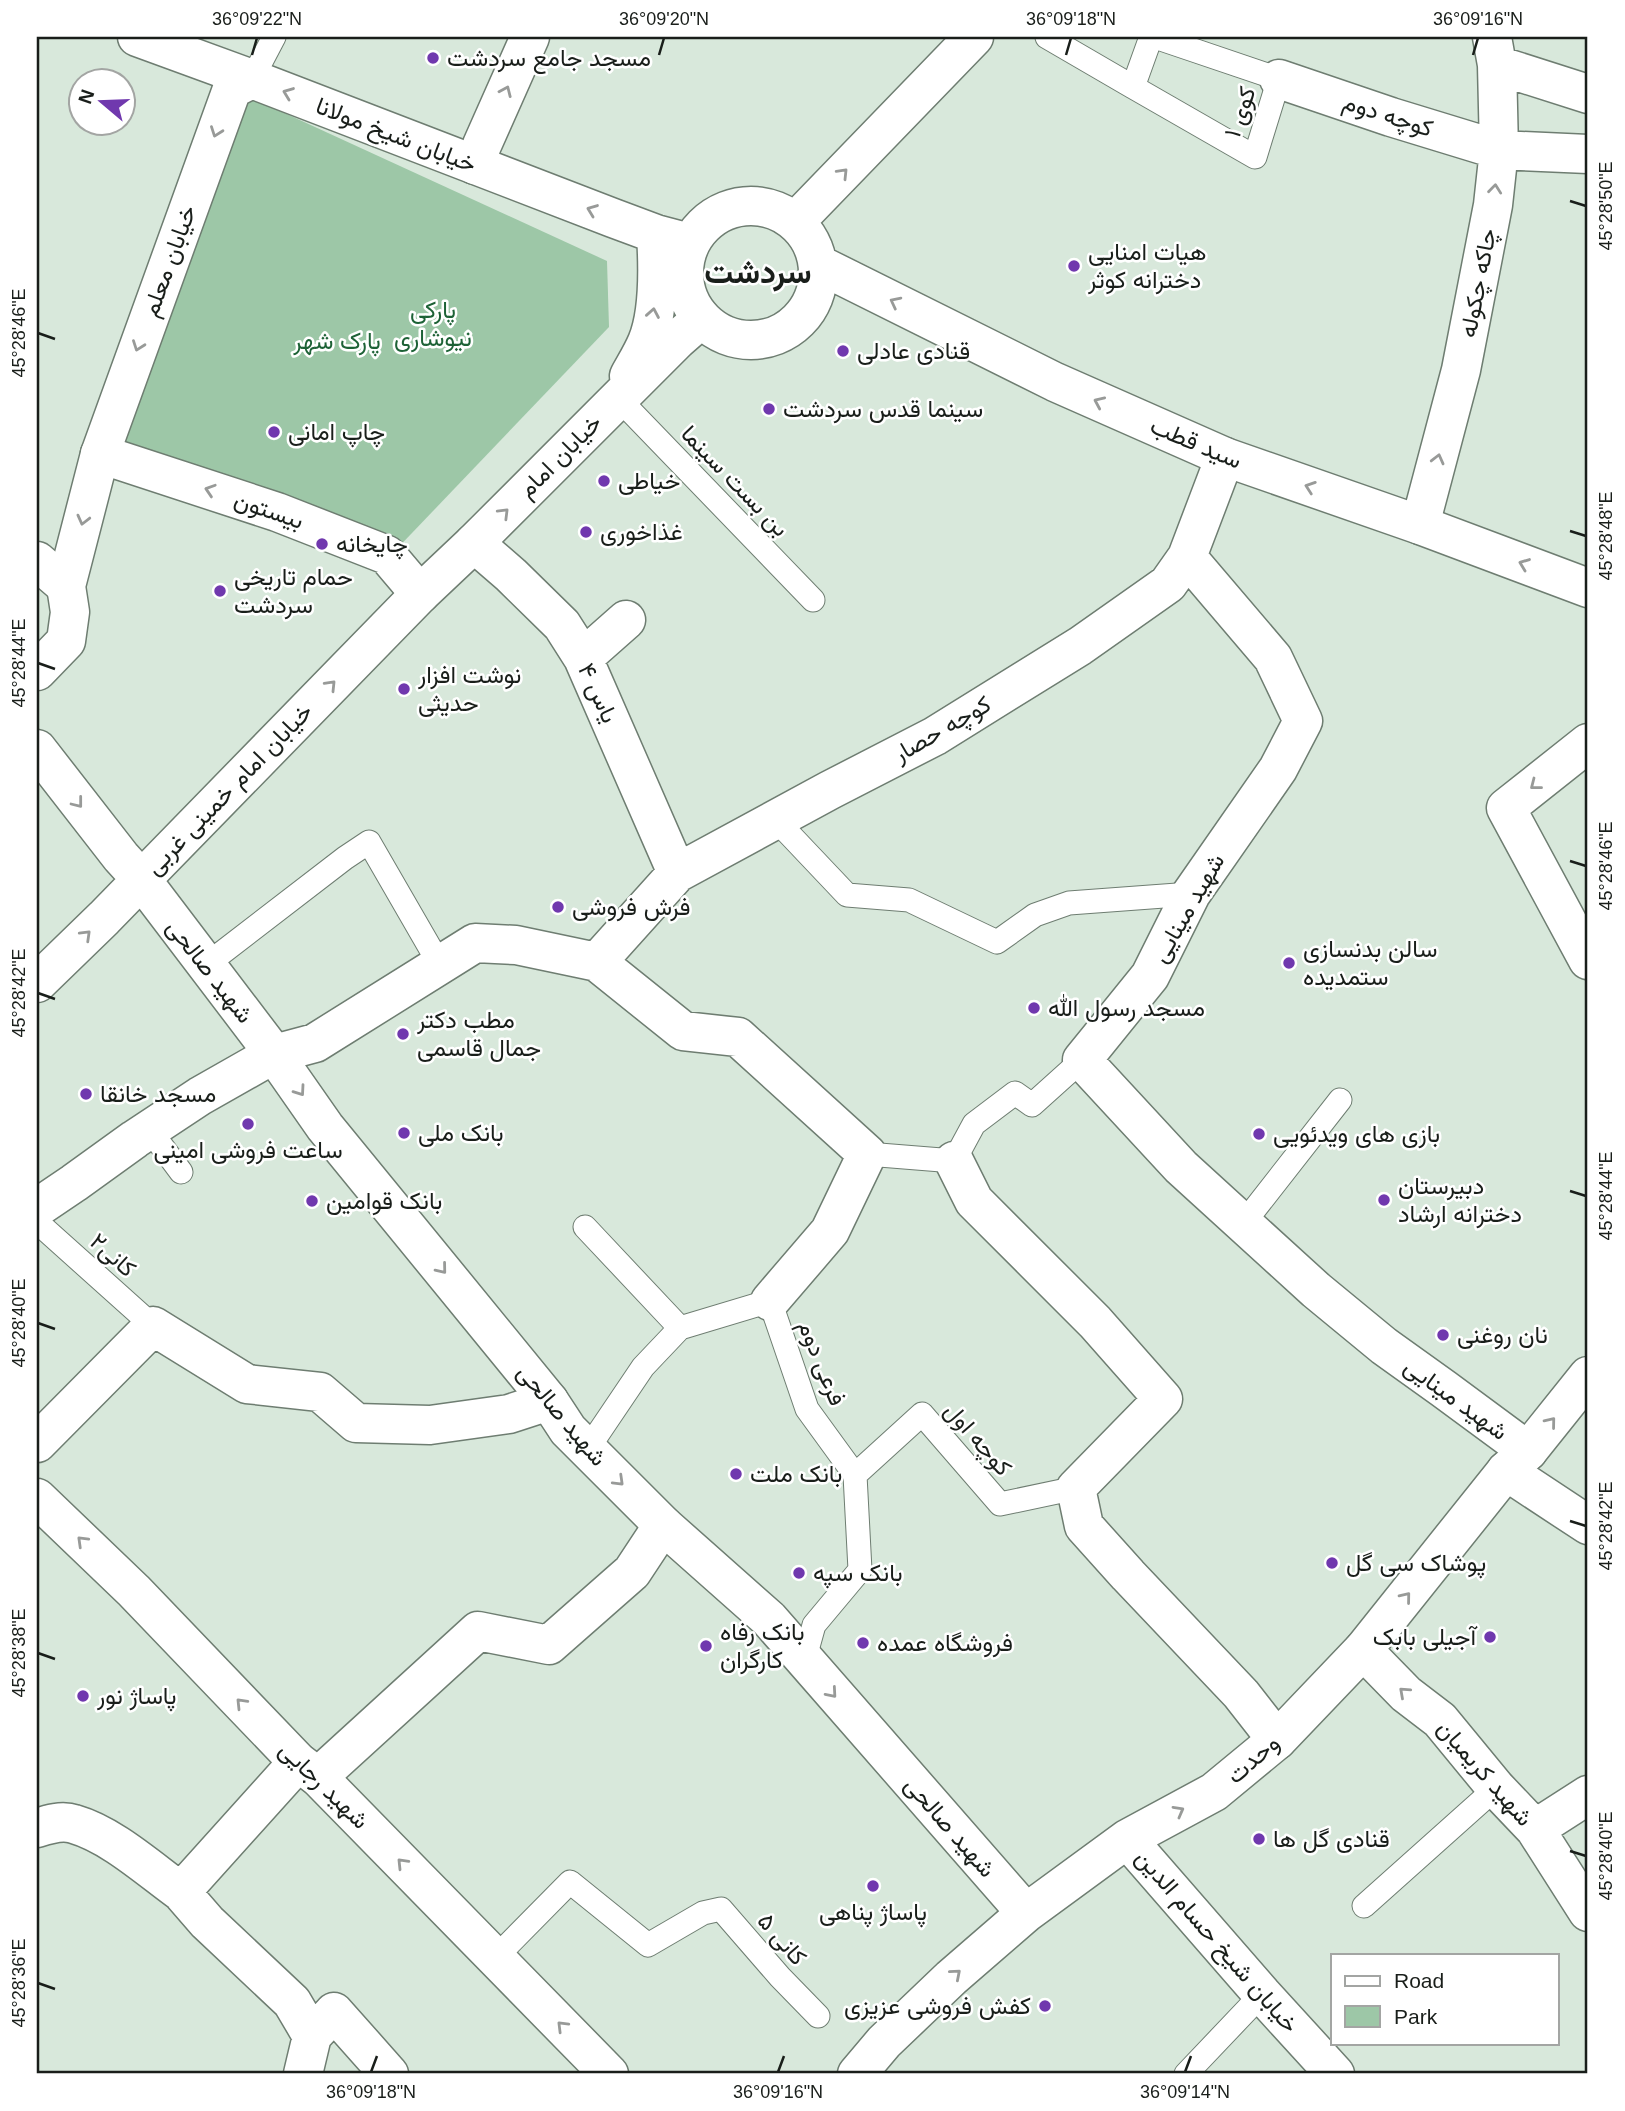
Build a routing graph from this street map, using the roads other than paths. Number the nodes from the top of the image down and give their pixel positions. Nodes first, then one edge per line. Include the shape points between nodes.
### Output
1 (137, 37) edge
2 (274, 37) edge
3 (530, 37) edge
4 (974, 37) edge
5 (1047, 37) edge
6 (1153, 37) edge
7 (1495, 51) edge
8 (252, 79) junction
9 (1279, 79) junction
10 (1133, 87) junction
11 (1588, 94) edge
12 (1499, 150) junction
13 (1588, 153) edge
14 (478, 155) junction
15 (795, 222) junction
16 (673, 238) junction
17 (818, 264) junction
18 (701, 319) junction
19 (618, 398) junction
20 (100, 454) junction
21 (1225, 457) junction
22 (1420, 525) junction
23 (474, 543) junction
24 (1187, 557) junction
25 (37, 561) edge
26 (66, 586) junction
27 (1588, 588) edge
28 (420, 594) junction
29 (813, 600) dead end
30 (626, 620) dead end
31 (583, 658) junction
32 (37, 671) edge
33 (1588, 743) edge
34 (37, 749) edge
35 (775, 819) junction
36 (677, 873) junction
37 (141, 879) junction
38 (1191, 894) junction
39 (1588, 960) edge
40 (597, 962) junction
41 (206, 965) junction
42 (440, 965) junction
43 (37, 983) edge
44 (274, 1054) junction
45 (1082, 1060) junction
46 (1340, 1100) dead end
47 (142, 1134) junction
48 (867, 1154) junction
49 (954, 1161) junction
50 (181, 1172) dead end
51 (37, 1208) edge
52 (37, 1222) edge
53 (1243, 1224) junction
54 (585, 1227) dead end
55 (770, 1301) junction
56 (153, 1326) junction
57 (680, 1328) junction
58 (1588, 1376) edge
59 (549, 1401) junction
60 (37, 1443) edge
61 (587, 1450) junction
62 (1517, 1461) junction
63 (855, 1475) junction
64 (1076, 1488) junction
65 (37, 1498) edge
66 (663, 1525) junction
67 (1588, 1525) edge
68 (1363, 1650) junction
69 (804, 1661) junction
70 (1277, 1740) junction
71 (308, 1769) junction
72 (1496, 1788) junction
73 (1588, 1795) edge
74 (37, 1828) edge
75 (1535, 1829) junction
76 (1127, 1839) junction
77 (181, 1892) junction
78 (1364, 1906) dead end
79 (1588, 1912) edge
80 (1026, 1913) junction
81 (495, 1958) junction
82 (1262, 1994) junction
83 (818, 2016) dead end
84 (312, 2036) junction
85 (303, 2074) edge
86 (389, 2074) edge
87 (610, 2074) edge
88 (856, 2074) edge
89 (1186, 2074) edge
90 (1335, 2074) edge

1 - 8 street, خیابان شیخ مولانا
2 - 8 lane
14 -> 3 street
15 -> 4 street
5 - 10 lane, کوی ۱
6 - 9 lane, کوی ۱
6 - 10 lane, کوی ۱
7 - 11 street
7 - 12 street, چاکه چکوله
14 -> 8 street, خیابان شیخ مولانا
8 -> 20 street, خیابان معلم via 232,89
9 - 10 lane, کوی ۱ via 1255,157
9 - 12 street, کوچه دوم
12 - 13 street, کوچه دوم
22 -> 12 street, چاکه چکوله via 1461,370
16 -> 14 street, خیابان شیخ مولانا
15 - 16 street via 768,208 738,207
15 - 17 street via 814,248
16 - 18 street via 685,258 686,291
19 -> 16 street via 648,340 658,272
17 - 18 street via 813,301 803,317 783,333 752,341 733,339
21 -> 17 street, سید قطب via 1055,382
18 - 19 street, خیابان امام
23 -> 19 street, خیابان امام
19 - 29 lane, بن بست سینما
20 -> 26 street, خیابان معلم
28 -> 20 street, بیستون via 387,555 277,512
22 -> 21 street, سید قطب
21 - 24 street
27 -> 22 street, سید قطب
23 - 28 street, خیابان امام
23 - 31 street, یاس ۴ via 562,625
24 - 35 street, کوچه حصار via 1168,584 1080,646 935,736
24 - 38 street, شهید مینایی via 1273,658 1303,721 1278,769
25 - 26 street
26 - 32 street, خیابان معلم via 66,641
37 -> 28 street, خیابان امام خمینی غربی
30 - 31 street
31 - 36 street, یاس ۴
33 -> 39 street via 1506,808
34 -> 37 street, شهید صالحی
35 - 36 street, کوچه حصار
35 - 38 lane via 847,895 909,900 997,942 1035,915 1069,903
36 - 40 street, کوچه حصار
37 - 41 street, شهید صالحی
43 -> 37 street, خیابان امام خمینی غربی
38 - 45 street, شهید مینایی via 1150,976
40 - 42 street via 516,945 475,943
40 - 48 street via 683,1031 738,1037
41 - 42 lane via 369,842
41 - 44 street, شهید صالحی
42 - 44 street via 315,1043
44 - 47 street
44 -> 59 street, شهید صالحی via 325,1127
45 - 49 lane via 1032,1105 1015,1093 974,1124
45 - 53 street, شهید مینایی via 1181,1167
46 - 53 lane
47 - 50 lane
47 - 51 street
48 - 49 lane
48 - 55 street via 830,1231
49 - 64 street via 974,1201 1095,1322 1163,1399
52 - 56 lane, کانی۲
53 - 62 street, شهید مینایی via 1384,1346 1444,1389
54 - 57 lane
55 - 57 lane
55 - 63 lane, فرعی دوم via 807,1409
56 - 59 street via 247,1384 320,1392 356,1423 430,1425 509,1414
56 - 60 street
57 - 61 lane via 643,1367
62 -> 58 street, وحدت
59 - 61 street, شهید صالحی
61 -> 66 street, شهید صالحی
62 - 67 street, شهید مینایی
68 -> 62 street, وحدت
63 - 64 lane, کوچه اول via 922,1414 1000,1504
63 - 69 lane via 860,1570 814,1625
64 - 70 street via 1084,1526
71 -> 65 street, شهید رجایی
66 - 69 street, شهید صالحی via 769,1619
66 - 71 street via 632,1572 549,1644 478,1631 432,1675
68 - 70 street, وحدت
72 -> 68 street, شهید کریمیان via 1440,1720 1406,1694
69 -> 80 street, شهید صالحی
76 -> 70 street, وحدت via 1214,1792
71 - 77 street
81 -> 71 street, شهید رجایی
72 - 75 street, شهید کریمیان
72 - 78 lane
73 - 75 street
74 - 77 street via 73,1823 110,1841
75 - 79 street, شهید کریمیان
76 - 80 street, وحدت
76 - 82 street, خیابان شیخ حسام الدین
77 - 84 street via 292,2002
88 -> 80 street, وحدت via 951,1978
81 - 83 lane, کانی ۵ via 570,1882 648,1945 703,1913 721,1909
87 -> 81 street, شهید رجایی
82 - 89 lane
82 - 90 street, خیابان شیخ حسام الدین
84 - 85 street
84 - 86 street via 334,2012

